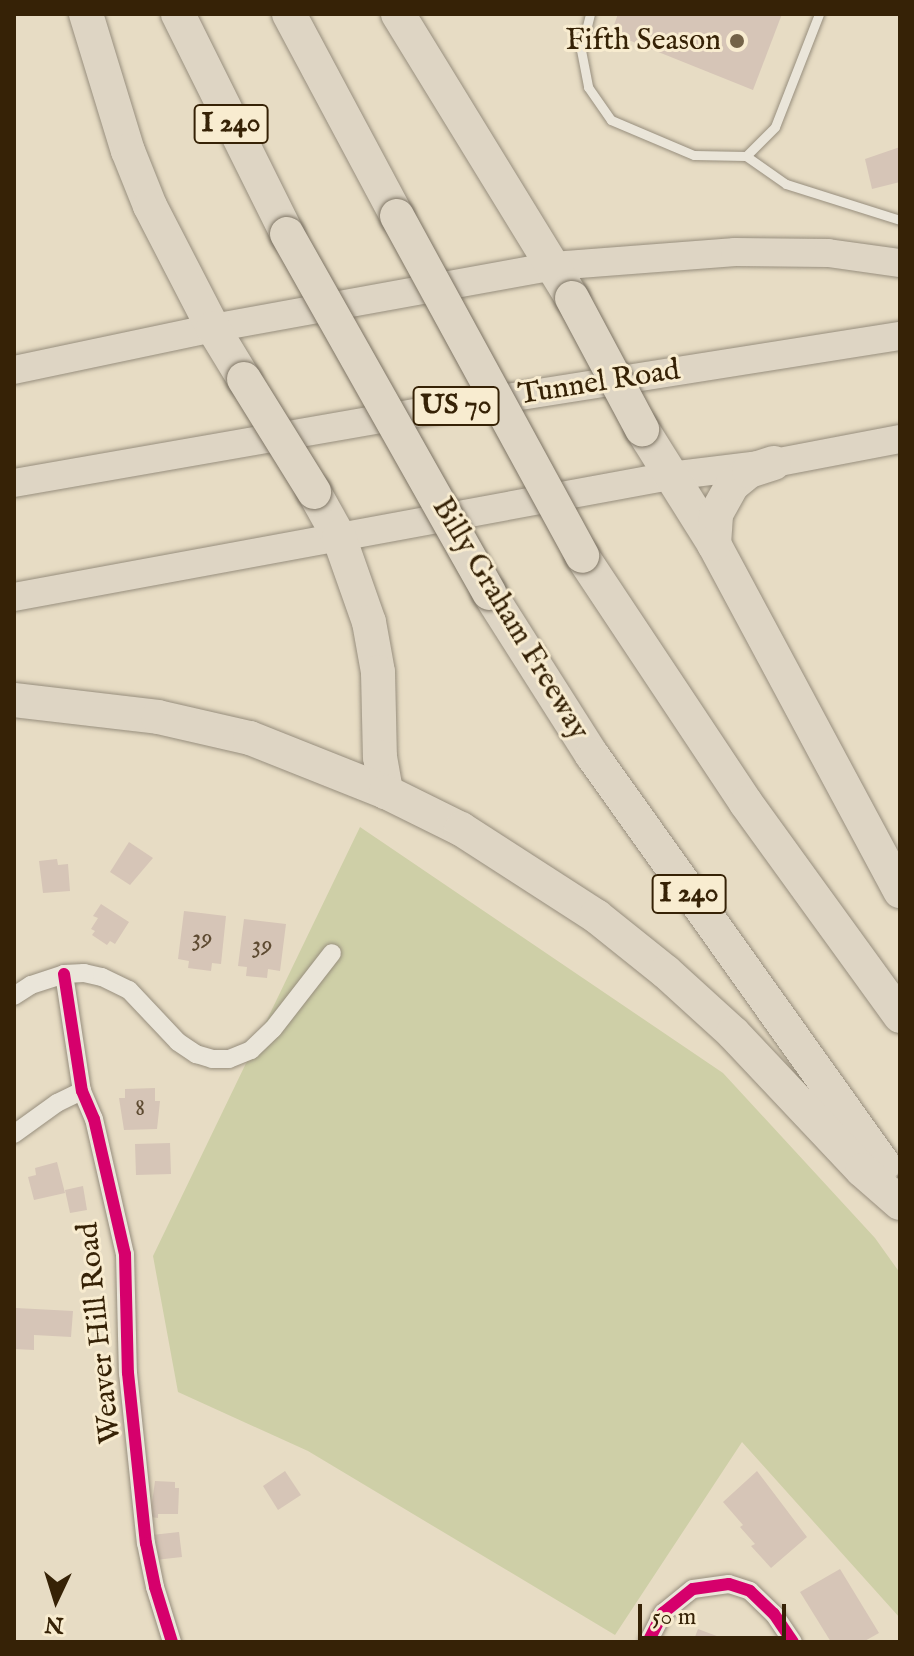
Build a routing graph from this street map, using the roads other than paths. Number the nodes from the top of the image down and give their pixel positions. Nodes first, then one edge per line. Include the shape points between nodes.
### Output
1 (86, 14) edge
2 (178, 14) edge
3 (289, 14) edge
4 (398, 14) edge
5 (590, 14) edge
6 (819, 14) edge
7 (746, 156) junction
8 (900, 220) edge
9 (900, 263) edge
10 (553, 266) junction
11 (213, 328) junction
12 (900, 336) edge
13 (14, 370) edge
14 (900, 439) edge
15 (774, 463) junction
16 (670, 476) junction
17 (14, 483) edge
18 (339, 537) junction
19 (714, 544) junction
20 (14, 597) edge
21 (14, 700) edge
22 (386, 792) junction
23 (900, 891) edge
24 (332, 953) dead end
25 (64, 974) junction
26 (14, 996) edge
27 (900, 1016) edge
28 (82, 1091) junction
29 (14, 1134) edge
30 (900, 1187) edge
31 (900, 1203) edge
32 (172, 1642) edge
33 (648, 1642) edge
34 (793, 1642) edge

1 - 11 highway via 150,206
2 - 30 highway, Billy Graham Freeway / I 240, bridge via 287,234 489,593 592,755
3 - 27 highway, bridge via 582,556 737,791
4 - 10 highway
5 - 7 lane via 581,50 588,87 611,120 694,155
6 - 7 lane via 775,127
7 - 8 lane via 786,184
9 - 10 main road via 828,253 735,252
10 - 11 main road
10 - 16 highway, bridge
11 - 13 main road
11 - 18 highway, bridge
12 - 17 main road, Tunnel Road / US 70
14 - 15 main road
15 - 16 main road
15 - 19 highway via 749,471 732,485 716,514
16 - 18 main road
16 - 19 highway
18 - 20 main road
18 - 22 highway via 369,622
19 - 23 highway
21 - 22 highway via 158,717 250,738
22 - 31 highway via 461,829 596,916 733,1033
24 - 25 street via 273,1029 251,1050 229,1059 196,1054 178,1042 129,990 114,982 84,973
25 - 26 street
25 - 28 street, Weaver Hill Road
28 - 29 street
28 - 32 street, Weaver Hill Road via 94,1119 125,1254 128,1373 146,1543
33 - 34 street via 663,1613 693,1589 729,1584 750,1591

